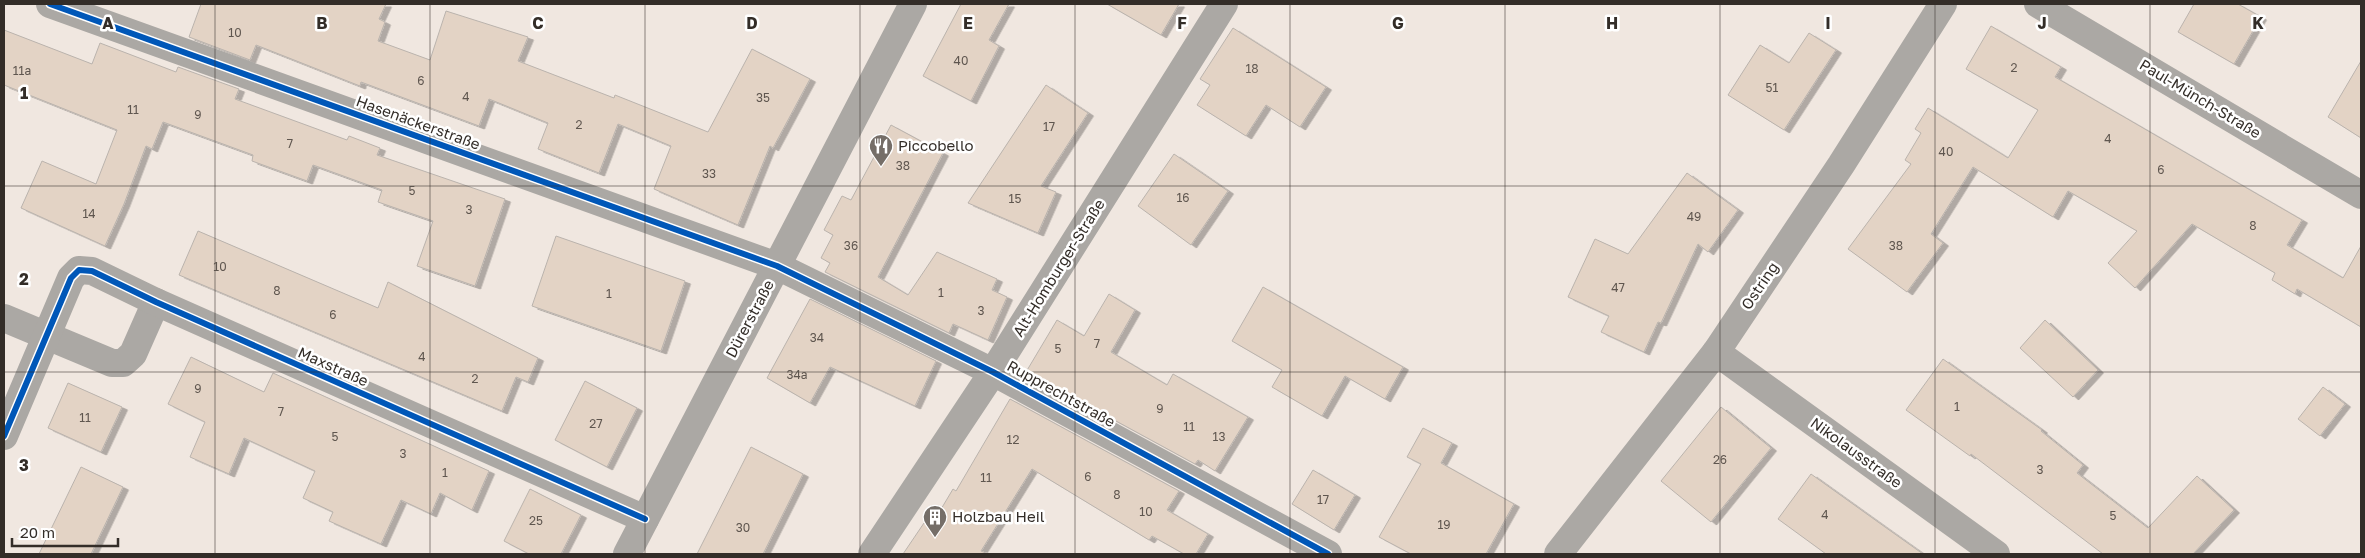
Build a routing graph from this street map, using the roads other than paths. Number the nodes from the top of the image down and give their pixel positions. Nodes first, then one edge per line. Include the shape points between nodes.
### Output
1 (50, 4) edge
2 (913, 4) edge
3 (1224, 4) edge
4 (1943, 4) edge
5 (2038, 4) edge
6 (104, 13) edge
7 (2361, 195) edge
8 (778, 266) junction
9 (156, 302) junction
10 (4, 318) edge
11 (45, 335) junction
12 (1716, 352) junction
13 (994, 372) junction
14 (4, 436) edge
15 (645, 519) junction
16 (627, 554) edge
17 (872, 554) edge
18 (1328, 554) edge
19 (1558, 554) edge
20 (1996, 554) edge

1 - 6 street, Hasenäckerstraße
2 - 8 street, Dürerstraße
3 - 13 street, Alt-Homburger-Straße
4 - 12 street, Ostring via 1841,165
5 - 7 street, Paul-Münch-Straße
6 - 8 street, Hasenäckerstraße
8 - 13 street, Rupprechtstraße
8 - 15 street, Dürerstraße
9 - 11 street via 133,354 124,363 112,363
9 - 11 street, Maxstraße via 92,271 79,270 70,278
9 - 15 street, Maxstraße
10 - 11 street
11 - 14 street, Maxstraße
12 - 19 street, Ostring
12 - 20 street, Nikolausstraße
13 - 17 street, Alt-Homburger-Straße
13 - 18 street, Rupprechtstraße
15 - 16 street, Dürerstraße

